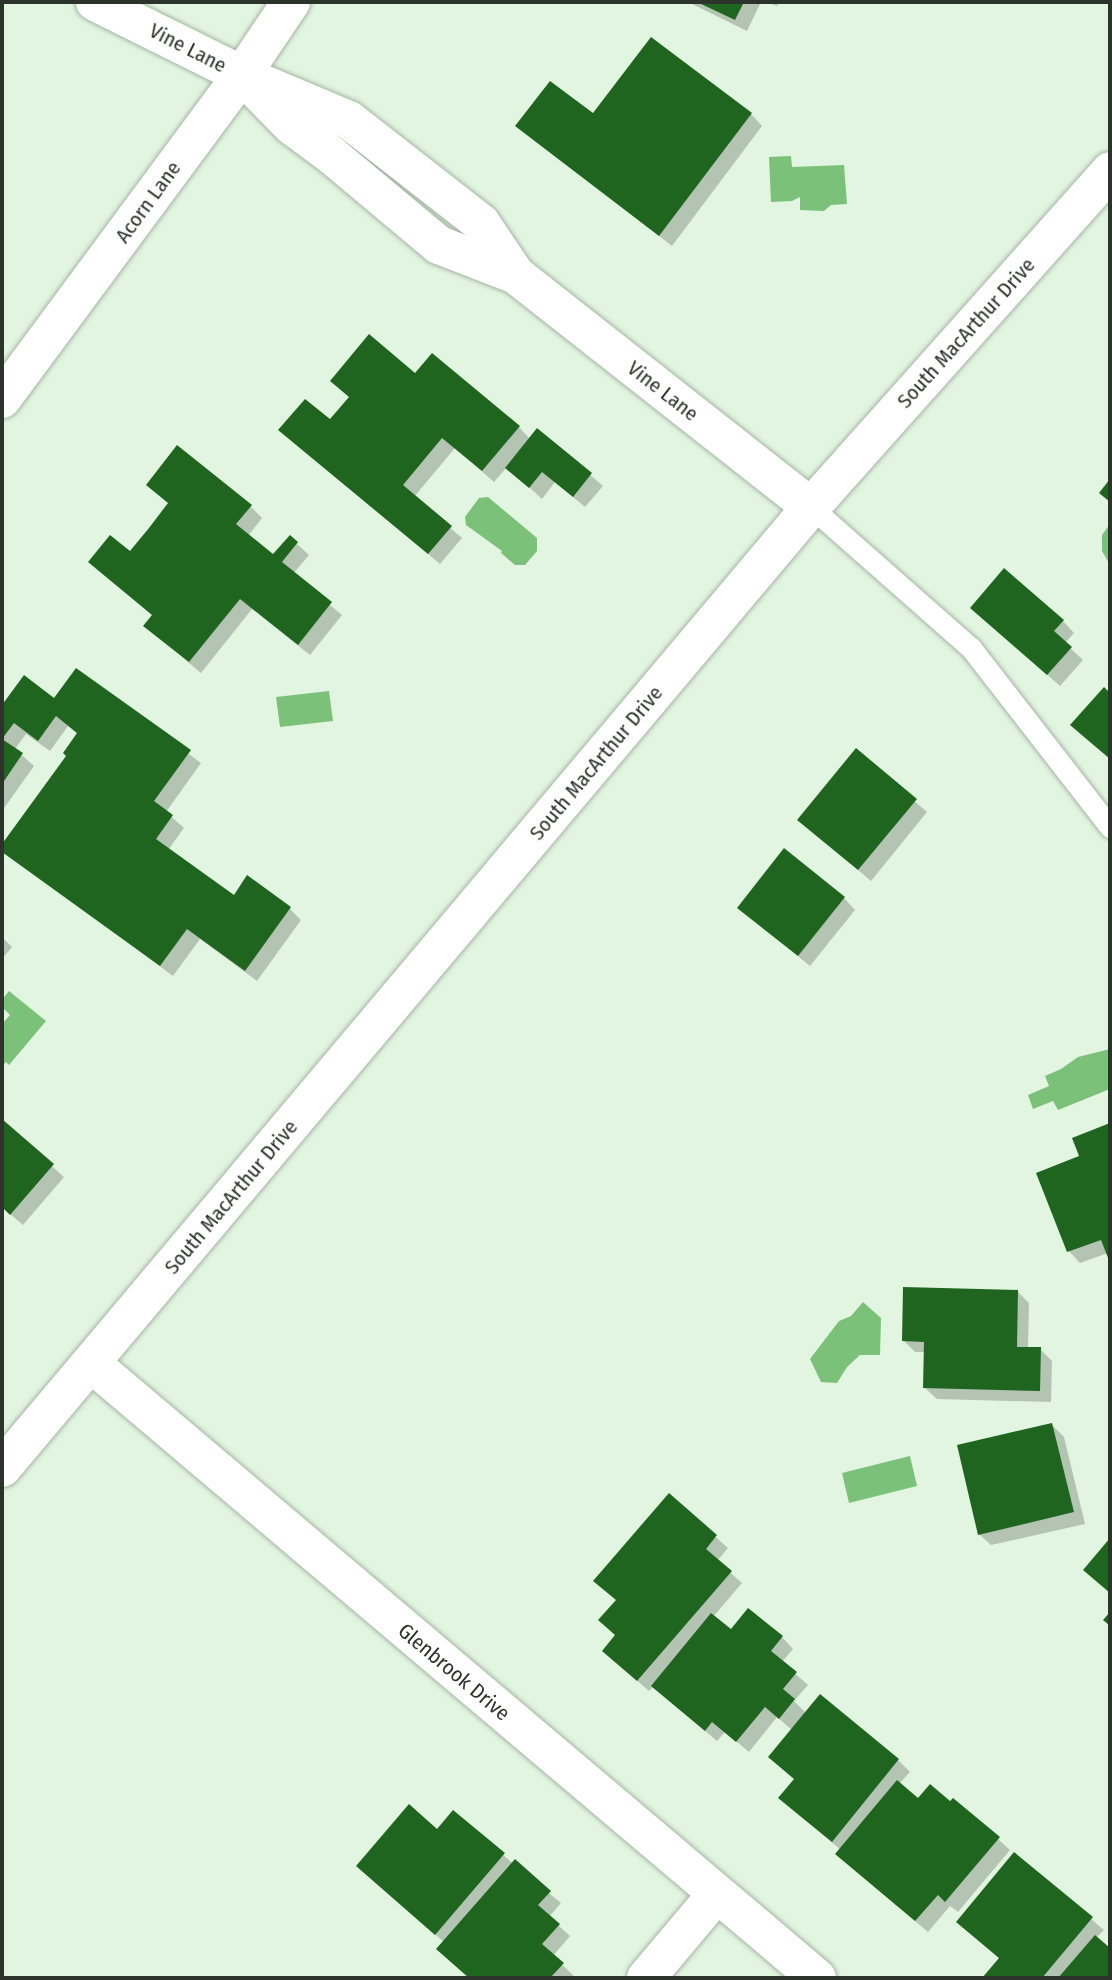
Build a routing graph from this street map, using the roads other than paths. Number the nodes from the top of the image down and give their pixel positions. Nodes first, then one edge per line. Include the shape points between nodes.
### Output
1 (95, 2) edge
2 (291, 2) edge
3 (242, 75) junction
4 (1110, 171) edge
5 (2, 399) edge
6 (811, 507) junction
7 (1110, 827) edge
8 (92, 1364) junction
9 (2, 1468) edge
10 (716, 1895) junction
11 (646, 1978) edge
12 (817, 1978) edge

1 - 3 street, Vine Lane
2 - 3 street, Acorn Lane
3 - 5 street, Acorn Lane
3 - 6 street, Vine Lane via 292,127 439,245 516,275
4 - 6 street, South MacArthur Drive
6 - 7 lane via 971,648
6 - 8 street, South MacArthur Drive
8 - 9 street
8 - 10 street, Glenbrook Drive
10 - 11 street
10 - 12 street, Glenbrook Drive

